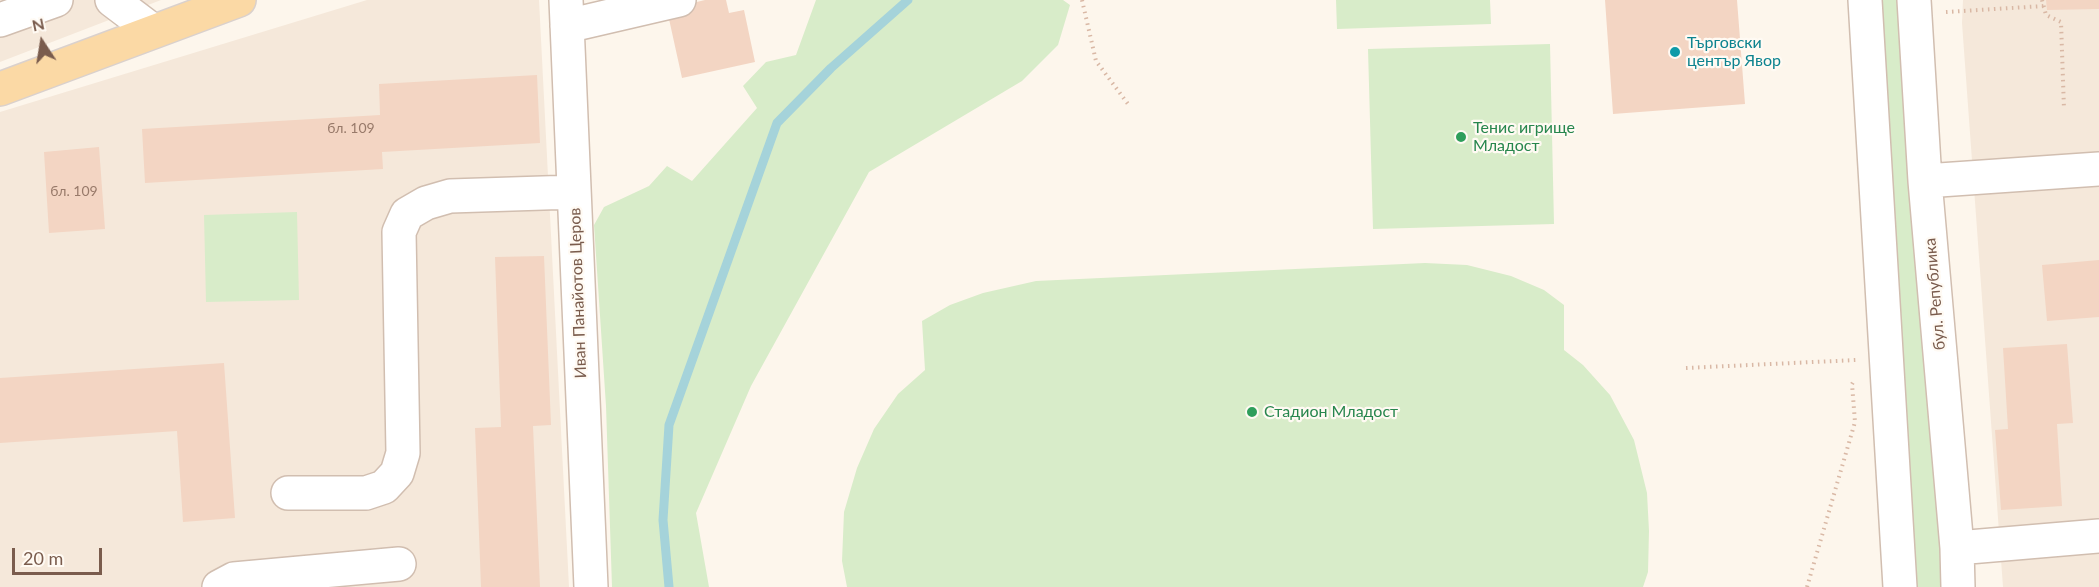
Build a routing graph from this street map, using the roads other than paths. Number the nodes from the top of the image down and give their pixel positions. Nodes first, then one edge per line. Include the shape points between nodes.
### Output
1 (56, 0) edge
2 (112, 0) edge
3 (238, 0) edge
4 (679, 0) edge
5 (1865, 0) edge
6 (1914, 0) edge
7 (632, 6) edge
8 (193, 8) edge
9 (566, 13) edge
10 (0, 20) edge
11 (153, 31) junction
12 (0, 89) edge
13 (2099, 169) edge
14 (1925, 181) junction
15 (574, 192) junction
16 (288, 494) dead end
17 (2099, 536) edge
18 (1957, 548) junction
19 (399, 564) dead end
20 (219, 587) edge
21 (591, 587) edge
22 (1900, 587) edge
23 (1958, 587) edge

1 - 10 street
2 - 11 street
3 - 8 main road
4 - 7 street
5 - 22 street via 1876,360
6 - 14 street, бул. Република
7 - 9 street
8 - 11 main road
9 - 15 street, Иван Панайотов Церов
11 - 12 main road
13 - 14 street
14 - 18 street, бул. Република
15 - 16 street via 450,196 407,214 399,232 403,453 397,473 384,487 366,493
15 - 21 street, Иван Панайотов Церов
17 - 18 street
18 - 23 street, бул. Република
19 - 20 street via 234,579

